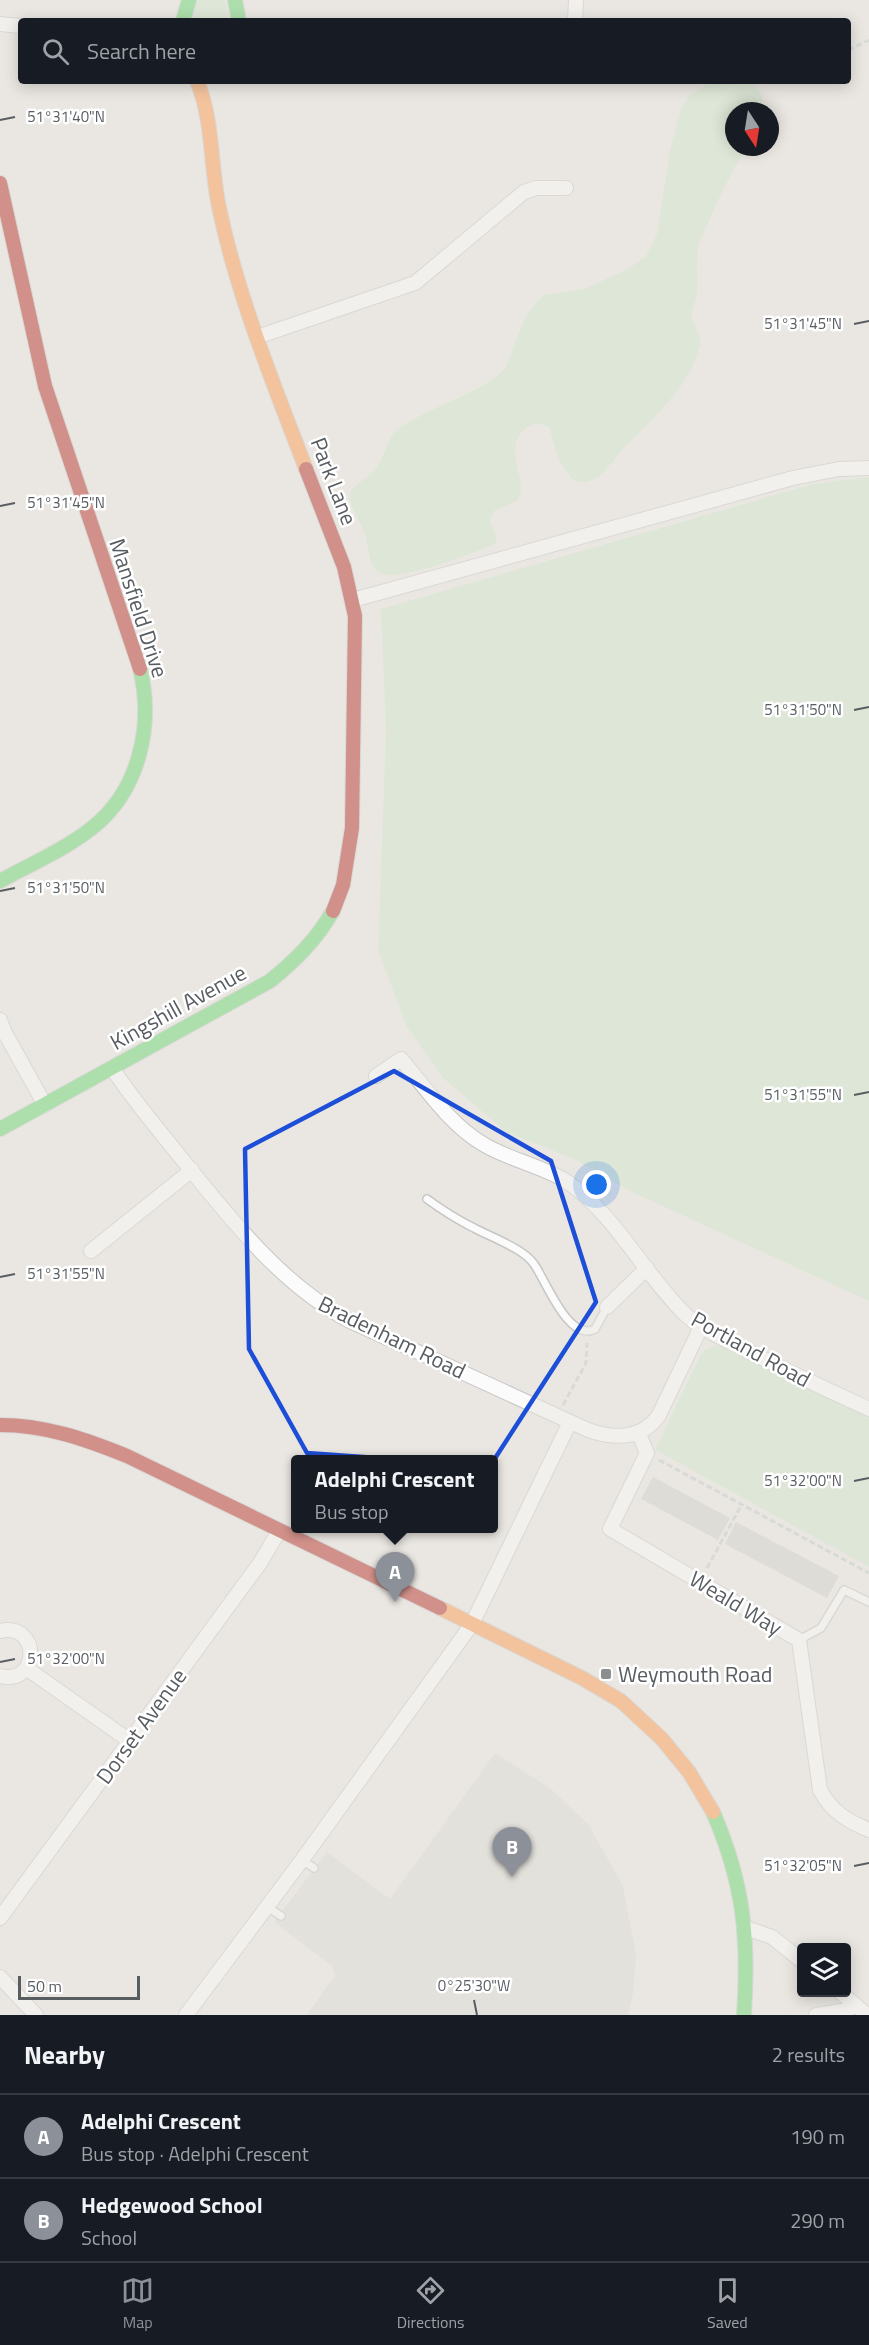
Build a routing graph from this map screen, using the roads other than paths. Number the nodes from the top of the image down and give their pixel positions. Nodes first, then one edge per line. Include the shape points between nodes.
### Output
1 (189, 0) edge
2 (236, 0) edge
3 (576, 0) edge
4 (184, 18) edge
5 (239, 18) edge
6 (575, 18) edge
7 (0, 24) edge
8 (18, 26) edge
9 (198, 84) edge
10 (210, 84) edge
11 (205, 100) junction
12 (0, 183) edge
13 (566, 188) dead end
14 (257, 337) junction
15 (869, 468) edge
16 (353, 600) junction
17 (0, 881) edge
18 (344, 887) joint
19 (0, 1020) edge
20 (112, 1068) junction
21 (376, 1076) dead end
22 (45, 1105) junction
23 (0, 1129) edge
24 (192, 1170) junction
25 (427, 1199) dead end
26 (91, 1251) dead end
27 (647, 1268) junction
28 (607, 1307) joint
29 (701, 1327) junction
30 (869, 1409) edge
31 (570, 1422) junction
32 (0, 1425) edge
33 (638, 1432) junction
34 (279, 1531) junction
35 (869, 1602) edge
36 (472, 1624) junction
37 (0, 1631) edge
38 (799, 1640) junction
39 (26, 1668) junction
40 (0, 1676) edge
41 (130, 1741) junction
42 (869, 1830) edge
43 (302, 1860) junction
44 (314, 1868) dead end
45 (266, 1906) junction
46 (280, 1916) dead end
47 (0, 1918) edge
48 (746, 1928) junction
49 (797, 1958) edge
50 (0, 1977) edge
51 (845, 1997) edge
52 (854, 2005) junction
53 (36, 2015) edge
54 (186, 2015) edge
55 (744, 2015) edge
56 (816, 2015) edge
57 (867, 2015) edge

1 - 4 street
2 - 5 street
3 - 6 street
7 - 8 street
9 - 11 street, Park Lane
10 - 11 street, Park Lane
11 - 14 street, Park Lane via 221,218
12 - 17 street, Mansfield Drive via 45,386 134,648 145,702 138,763 114,806 78,837
13 - 14 street via 524,192 415,283
14 - 16 street, Park Lane
15 - 16 street via 793,478
16 - 18 street, Park Lane via 352,823
18 - 20 street, Kingshill Avenue via 322,932 288,968
19 - 22 street
20 - 22 street, Kingshill Avenue
20 - 24 street, Bradenham Road
21 - 27 street, Portland Road via 401,1059 446,1113 474,1138 578,1191
22 - 23 street, Kingshill Avenue
24 - 26 street
24 - 31 street, Bradenham Road via 262,1251 320,1304
25 - 28 lane via 529,1257 572,1325 582,1332 595,1329
27 - 28 street
27 - 29 street, Portland Road
29 - 30 street, Portland Road
29 - 33 street via 659,1415
31 - 33 street, Bradenham Road via 607,1436
31 - 36 street
32 - 34 street via 44,1427 102,1446
33 - 38 street, Weald Way via 647,1453 610,1529
34 - 36 street
34 - 41 street, Dorset Avenue via 260,1563
35 - 38 lane via 844,1590 821,1628
36 - 43 street
36 - 48 street via 604,1690 666,1742 694,1778 721,1827 735,1868
37 - 39 street via 16,1632 25,1638 31,1653
38 - 42 street, Weald Way via 820,1790 840,1815
39 - 40 street via 17,1676
39 - 41 street
41 - 47 street, Dorset Avenue
43 - 44 lane
43 - 45 street
45 - 46 lane
45 - 54 street
48 - 49 street via 772,1937
48 - 55 street
50 - 53 street
51 - 52 street
52 - 56 street via 848,2010
52 - 57 street

